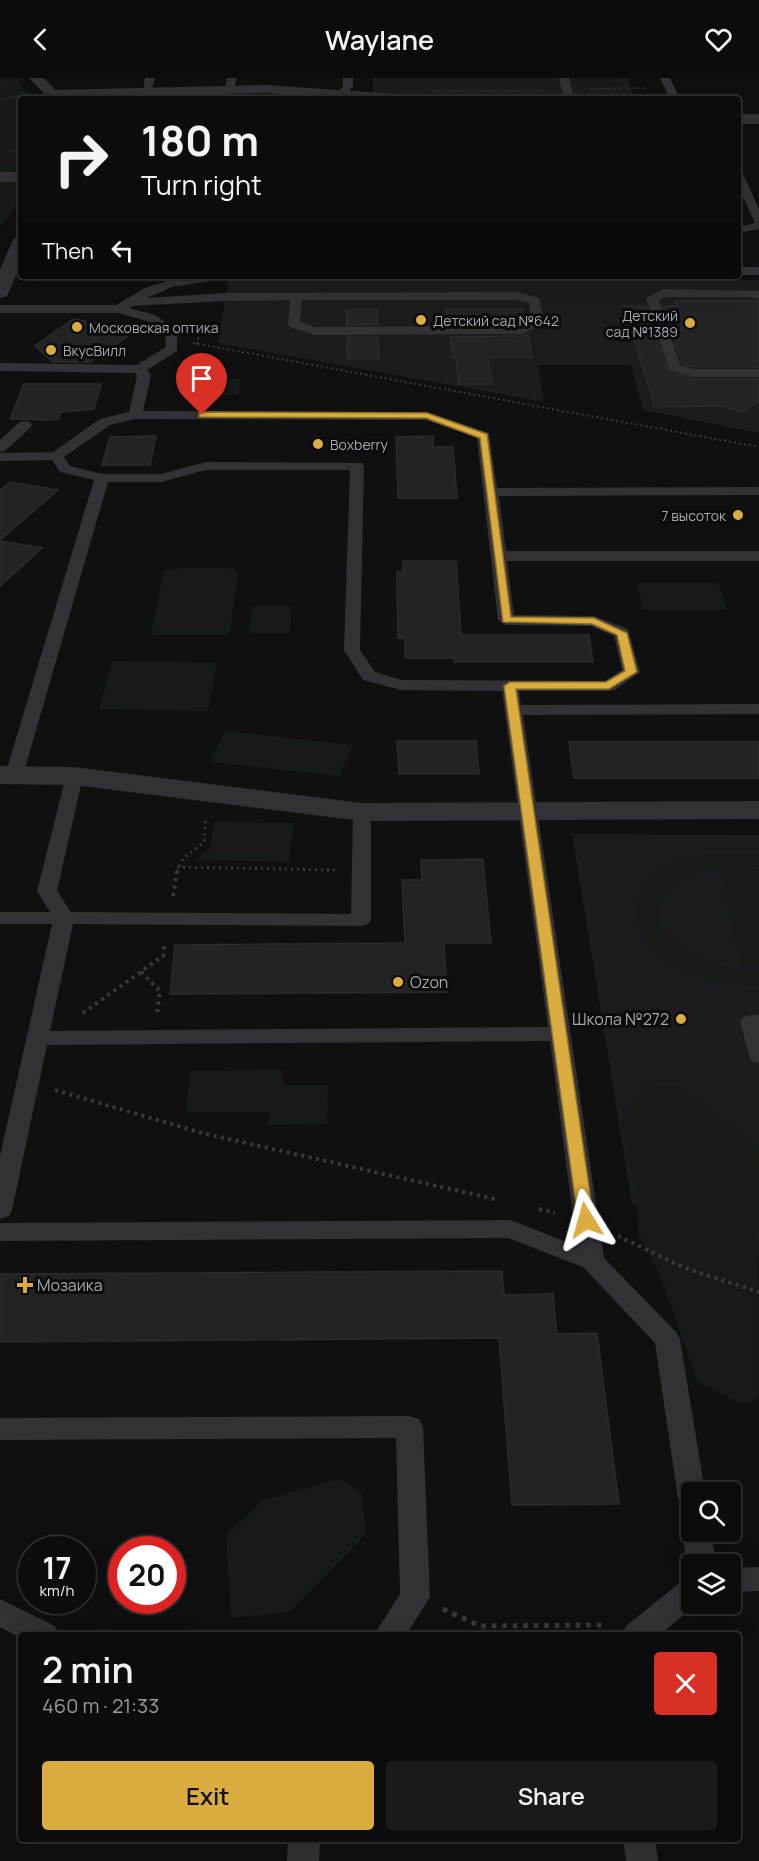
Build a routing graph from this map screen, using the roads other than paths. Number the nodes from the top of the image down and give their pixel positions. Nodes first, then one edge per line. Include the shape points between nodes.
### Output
1 (36, 78) edge
2 (348, 78) edge
3 (564, 78) edge
4 (665, 78) edge
5 (231, 84) edge
6 (149, 85) edge
7 (341, 94) junction
8 (568, 95) edge
9 (56, 96) edge
10 (364, 96) edge
11 (674, 96) edge
12 (741, 119) edge
13 (759, 119) edge
14 (0, 177) edge
15 (18, 177) edge
16 (743, 198) edge
17 (759, 221) edge
18 (759, 226) edge
19 (741, 230) edge
20 (18, 249) edge
21 (741, 271) edge
22 (759, 271) edge
23 (152, 279) edge
24 (199, 279) edge
25 (150, 291) junction
26 (0, 292) edge
27 (759, 295) edge
28 (296, 297) junction
29 (125, 306) junction
30 (0, 309) edge
31 (0, 367) edge
32 (140, 369) junction
33 (759, 373) edge
34 (135, 415) junction
35 (25, 425) dead end
36 (0, 448) edge
37 (56, 456) junction
38 (0, 457) edge
39 (102, 478) junction
40 (759, 491) edge
41 (491, 492) junction
42 (498, 556) junction
43 (759, 556) edge
44 (510, 686) junction
45 (759, 709) edge
46 (514, 710) junction
47 (7, 775) edge
48 (74, 776) junction
49 (759, 810) edge
50 (526, 811) junction
51 (362, 812) junction
52 (0, 918) edge
53 (64, 918) junction
54 (759, 1022) edge
55 (558, 1034) junction
56 (36, 1038) junction
57 (759, 1056) edge
58 (0, 1210) edge
59 (0, 1233) edge
60 (592, 1261) junction
61 (0, 1429) edge
62 (689, 1482) edge
63 (741, 1580) edge
64 (759, 1580) edge
65 (681, 1599) edge
66 (1, 1619) edge
67 (37, 1632) edge
68 (391, 1632) edge
69 (642, 1632) edge
70 (304, 1842) edge
71 (639, 1842) edge
72 (303, 1861) edge
73 (642, 1861) edge

1 - 9 street
2 - 7 lane via 348,87
3 - 8 lane
4 - 11 lane
5 - 6 street
5 - 7 street
6 - 9 street
7 - 10 street
12 - 13 street
14 - 15 street
16 - 17 lane
18 - 19 lane
20 - 26 street
21 - 22 lane
23 - 25 lane
24 - 25 lane
25 - 29 lane
27 - 33 lane via 664,293 652,298 674,367 692,373
28 - 28 lane via 518,296 535,301 539,323 522,330 314,331 294,324
28 - 29 lane via 205,297
29 - 30 lane
29 - 32 lane via 171,330 172,348
31 - 32 lane
32 - 34 lane via 144,376
34 - 37 lane via 105,422
34 - 41 lane via 427,416 484,436
35 - 36 lane
37 - 38 lane
37 - 39 lane via 65,469
39 - 44 lane via 161,478 206,466 357,466 352,650 369,676 401,685
39 - 47 lane
40 - 41 lane
41 - 42 lane
42 - 43 lane
42 - 44 lane via 506,620 594,621 622,633 631,672 609,686
44 - 46 lane
45 - 46 lane
46 - 50 lane
47 - 48 street
48 - 51 street
48 - 53 lane via 47,891
49 - 50 street
50 - 51 street
50 - 55 lane
51 - 53 lane via 361,920
52 - 53 lane
53 - 56 lane
54 - 57 lane via 751,1022
55 - 56 lane
55 - 60 lane
56 - 58 lane
59 - 60 lane via 510,1229
60 - 62 lane via 667,1339
61 - 68 lane via 409,1427 415,1597
63 - 64 lane
65 - 69 lane
66 - 67 lane
70 - 72 lane
71 - 73 lane

